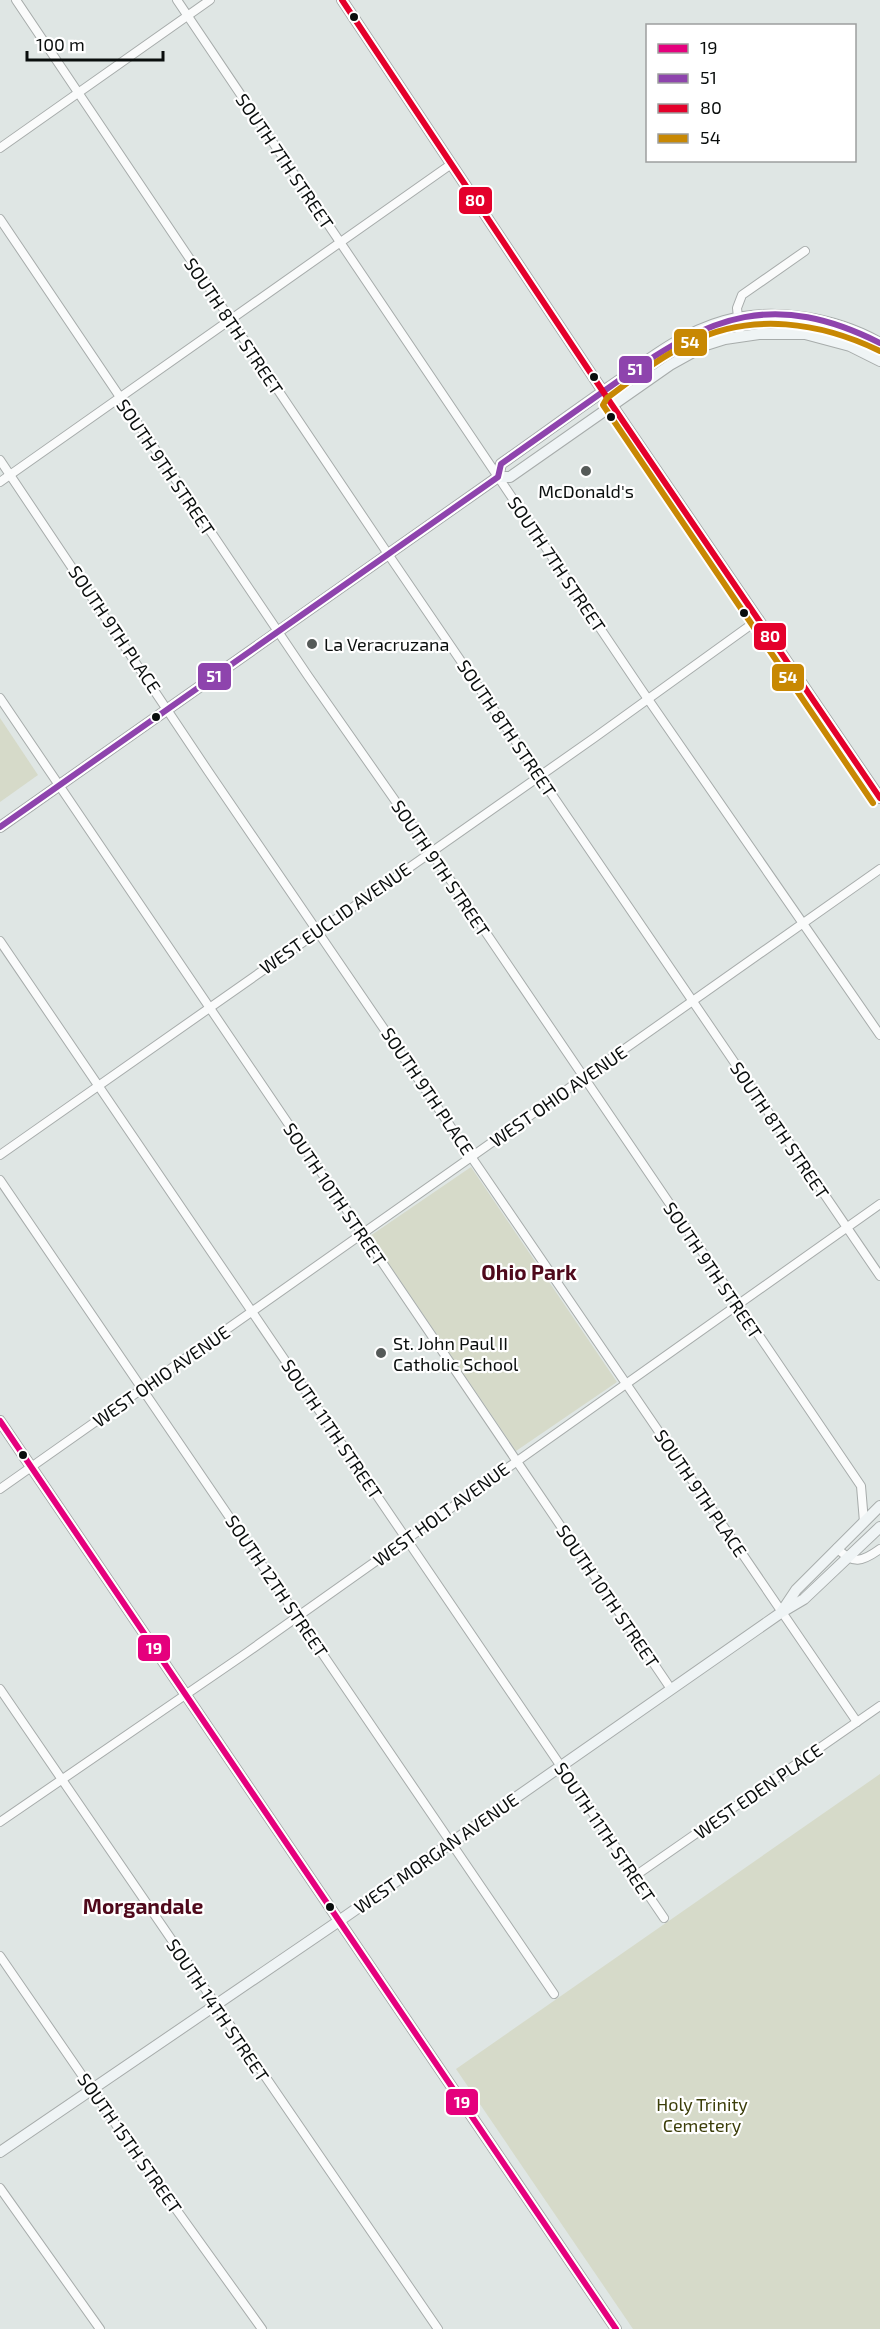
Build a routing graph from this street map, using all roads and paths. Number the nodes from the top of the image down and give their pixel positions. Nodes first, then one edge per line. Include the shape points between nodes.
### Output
1 (16, 0) edge
2 (177, 0) edge
3 (210, 0) edge
4 (342, 0) edge
5 (187, 15) junction
6 (78, 93) junction
7 (0, 148) edge
8 (450, 165) junction
9 (0, 219) edge
10 (339, 242) junction
11 (805, 251) dead end
12 (738, 318) junction
13 (229, 319) junction
14 (741, 336) junction
15 (880, 343) edge
16 (880, 361) edge
17 (603, 392) junction
18 (119, 397) junction
19 (612, 405) junction
20 (0, 460) edge
21 (10, 474) junction
22 (498, 477) junction
23 (0, 482) edge
24 (388, 554) junction
25 (759, 619) junction
26 (278, 632) junction
27 (0, 698) edge
28 (648, 699) junction
29 (168, 709) junction
30 (539, 775) junction
31 (58, 786) junction
32 (880, 798) edge
33 (0, 827) edge
34 (430, 851) junction
35 (880, 868) edge
36 (803, 924) junction
37 (318, 930) junction
38 (0, 941) edge
39 (693, 1001) junction
40 (209, 1008) junction
41 (880, 1035) edge
42 (583, 1078) junction
43 (100, 1085) junction
44 (0, 1155) edge
45 (473, 1157) junction
46 (0, 1180) edge
47 (880, 1204) edge
48 (847, 1228) junction
49 (363, 1235) junction
50 (880, 1276) edge
51 (737, 1305) junction
52 (254, 1312) junction
53 (626, 1383) junction
54 (142, 1389) junction
55 (0, 1421) edge
56 (516, 1461) junction
57 (32, 1467) junction
58 (0, 1489) edge
59 (880, 1506) edge
60 (864, 1522) junction
61 (880, 1527) edge
62 (406, 1540) junction
63 (837, 1548) junction
64 (880, 1549) edge
65 (847, 1558) junction
66 (782, 1611) junction
67 (298, 1616) junction
68 (0, 1689) edge
69 (671, 1689) junction
70 (186, 1695) junction
71 (880, 1706) edge
72 (857, 1722) junction
73 (561, 1766) junction
74 (62, 1780) junction
75 (0, 1822) edge
76 (451, 1843) junction
77 (635, 1876) junction
78 (664, 1918) dead end
79 (339, 1921) junction
80 (0, 1956) edge
81 (554, 1994) dead end
82 (215, 2006) junction
83 (91, 2090) junction
84 (0, 2152) edge
85 (0, 2188) edge
86 (100, 2329) edge
87 (262, 2329) edge
88 (438, 2329) edge
89 (616, 2329) edge

1 - 6 street, SOUTH 8TH STREET
2 - 5 street, SOUTH 7TH STREET
3 - 5 street
4 - 8 street
5 - 6 street
5 - 10 street, SOUTH 7TH STREET
6 - 7 street
6 - 13 street, SOUTH 8TH STREET
8 - 10 street
8 - 17 street
9 - 18 street, SOUTH 9TH STREET
10 - 13 street
10 - 22 street, SOUTH 7TH STREET
11 - 12 street via 742,295
12 - 14 street
12 - 15 street via 782,316 819,320
12 - 17 street via 678,340
13 - 18 street
13 - 24 street, SOUTH 8TH STREET
14 - 16 street via 812,336 850,346
14 - 19 street via 706,345 681,358
17 - 19 street
17 - 22 street via 501,464
18 - 21 street
18 - 26 street, SOUTH 9TH STREET
19 - 22 street via 510,477
19 - 25 street
20 - 21 street, SOUTH 9TH PLACE
21 - 23 street
21 - 29 street, SOUTH 9TH PLACE
22 - 24 street
22 - 28 street, SOUTH 7TH STREET
24 - 26 street
24 - 30 street, SOUTH 8TH STREET
25 - 28 street, WEST EUCLID AVENUE
25 - 32 street
26 - 29 street
26 - 34 street, SOUTH 9TH STREET
27 - 31 street, SOUTH 10TH STREET
28 - 30 street, WEST EUCLID AVENUE
28 - 36 street, SOUTH 7TH STREET
29 - 31 street
29 - 37 street, SOUTH 9TH PLACE
30 - 34 street, WEST EUCLID AVENUE
30 - 39 street, SOUTH 8TH STREET
31 - 33 street
31 - 40 street, SOUTH 10TH STREET
34 - 37 street, WEST EUCLID AVENUE
34 - 42 street, SOUTH 9TH STREET
35 - 36 street, WEST OHIO AVENUE
36 - 39 street, WEST OHIO AVENUE
36 - 41 street, SOUTH 7TH STREET
37 - 40 street, WEST EUCLID AVENUE
37 - 45 street, SOUTH 9TH PLACE
38 - 43 street, SOUTH 11TH STREET
39 - 42 street, WEST OHIO AVENUE
39 - 48 street, SOUTH 8TH STREET
40 - 43 street, WEST EUCLID AVENUE
40 - 49 street, SOUTH 10TH STREET
42 - 45 street, WEST OHIO AVENUE
42 - 51 street, SOUTH 9TH STREET
43 - 44 street, WEST EUCLID AVENUE
43 - 52 street, SOUTH 11TH STREET
45 - 49 street, WEST OHIO AVENUE
45 - 53 street, SOUTH 9TH PLACE
46 - 54 street, SOUTH 12TH STREET
47 - 48 street, WEST HOLT AVENUE
48 - 50 street, SOUTH 8TH STREET
48 - 51 street, WEST HOLT AVENUE
49 - 52 street, WEST OHIO AVENUE
49 - 56 street, SOUTH 10TH STREET
51 - 53 street, WEST HOLT AVENUE
51 - 60 street, SOUTH 9TH STREET via 861,1486
52 - 54 street, WEST OHIO AVENUE
52 - 62 street, SOUTH 11TH STREET
53 - 56 street, WEST HOLT AVENUE
53 - 66 street, SOUTH 9TH PLACE
54 - 57 street, WEST OHIO AVENUE
54 - 67 street, SOUTH 12TH STREET
55 - 57 street
56 - 62 street, WEST HOLT AVENUE
56 - 69 street, SOUTH 10TH STREET
57 - 58 street, WEST OHIO AVENUE
57 - 70 street
59 - 60 street, WEST MORGAN AVENUE
60 - 63 street, WEST MORGAN AVENUE
61 - 65 street, WEST MORGAN AVENUE
62 - 67 street, WEST HOLT AVENUE
62 - 73 street, SOUTH 11TH STREET
63 - 65 street
63 - 66 street, WEST MORGAN AVENUE via 796,1590
64 - 65 street via 858,1560
65 - 66 street, WEST MORGAN AVENUE via 804,1599
66 - 69 street, WEST MORGAN AVENUE
66 - 72 street, SOUTH 9TH PLACE
67 - 70 street, WEST HOLT AVENUE
67 - 76 street, SOUTH 12TH STREET
68 - 74 street, SOUTH 14TH STREET
69 - 73 street, WEST MORGAN AVENUE
70 - 74 street, WEST HOLT AVENUE
70 - 79 street
71 - 72 street, WEST EDEN PLACE
72 - 77 street, WEST EDEN PLACE
73 - 76 street, WEST MORGAN AVENUE
73 - 77 street, SOUTH 11TH STREET
74 - 75 street, WEST HOLT AVENUE
74 - 82 street, SOUTH 14TH STREET
76 - 79 street, WEST MORGAN AVENUE
76 - 81 street, SOUTH 12TH STREET
77 - 78 street, SOUTH 11TH STREET
79 - 82 street, WEST MORGAN AVENUE
79 - 89 street
80 - 83 street, SOUTH 15TH STREET
82 - 83 street, WEST MORGAN AVENUE
82 - 88 street, SOUTH 14TH STREET
83 - 84 street, WEST MORGAN AVENUE
83 - 87 street, SOUTH 15TH STREET
85 - 86 street

